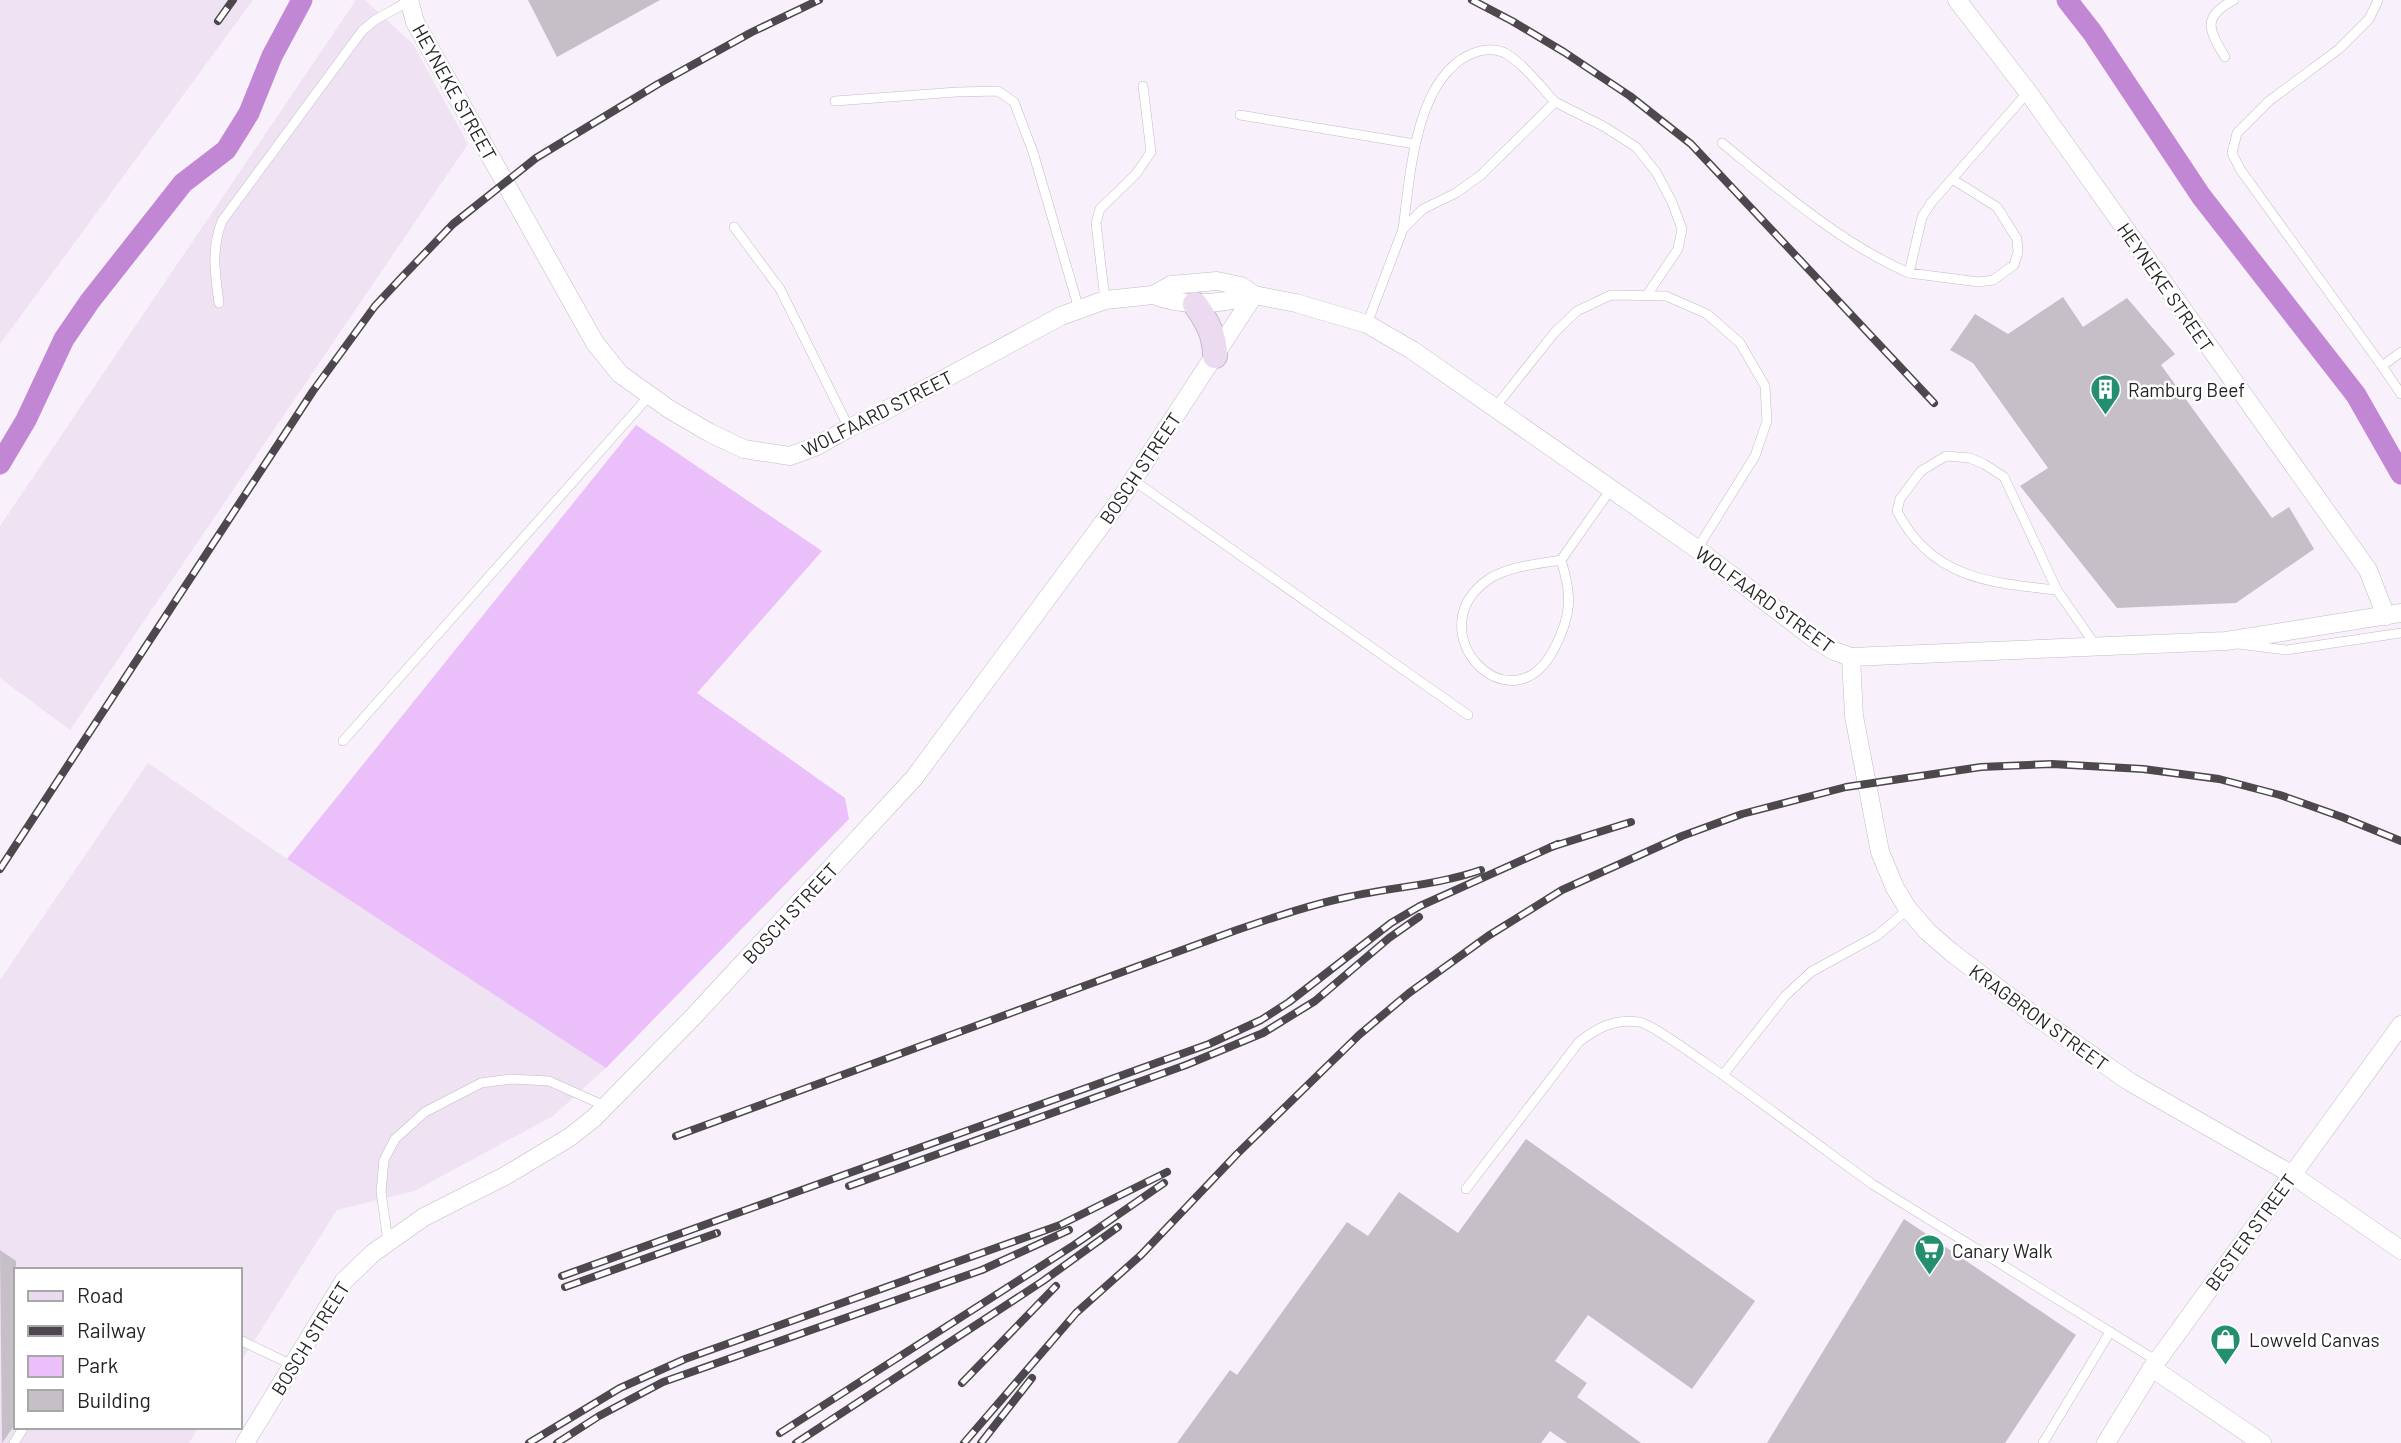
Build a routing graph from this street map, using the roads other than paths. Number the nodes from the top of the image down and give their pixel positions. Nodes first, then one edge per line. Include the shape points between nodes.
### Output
1 (1957, 0) edge
2 (2234, 0) edge
3 (2378, 0) edge
4 (409, 1) edge
5 (2225, 57) dead end
6 (1143, 86) dead end
7 (2028, 92) junction
8 (835, 101) dead end
9 (1555, 102) junction
10 (1240, 116) dead end
11 (1723, 143) dead end
12 (1415, 144) junction
13 (1952, 179) junction
14 (505, 183) joint
15 (734, 227) dead end
16 (1404, 229) junction
17 (1909, 273) junction
18 (1153, 295) junction
19 (1254, 295) junction
20 (1647, 295) junction
21 (1105, 300) junction
22 (219, 303) dead end
23 (1195, 303) junction
24 (1079, 309) junction
25 (1367, 324) junction
26 (2401, 352) edge
27 (1214, 356) junction
28 (2382, 366) junction
29 (2401, 394) edge
30 (650, 396) junction
31 (1496, 406) junction
32 (849, 428) junction
33 (1133, 480) junction
34 (1612, 489) junction
35 (1697, 549) junction
36 (1561, 560) junction
37 (2057, 590) junction
38 (2394, 614) edge
39 (2401, 633) edge
40 (2226, 641) junction
41 (2097, 648) junction
42 (1851, 657) junction
43 (1468, 715) dead end
44 (343, 741) dead end
45 (1908, 909) junction
46 (2401, 1025) edge
47 (1723, 1075) junction
48 (606, 1106) junction
49 (2291, 1174) junction
50 (1466, 1189) dead end
51 (388, 1241) junction
52 (2401, 1250) edge
53 (2110, 1332) junction
54 (242, 1341) edge
55 (292, 1365) junction
56 (2154, 1365) junction
57 (244, 1443) edge
58 (2043, 1443) edge
59 (2106, 1443) edge
60 (2262, 1443) edge

1 - 7 street, HEYNEKE STREET
2 - 5 lane via 2211,19 2211,34
3 - 28 lane via 2369,19 2339,49 2269,100 2236,133 2232,153
4 - 14 street, HEYNEKE STREET via 415,22
4 - 22 lane via 362,31 222,220 214,257
6 - 21 lane via 1151,152 1100,209 1096,223
7 - 13 lane
7 - 38 street, HEYNEKE STREET via 2368,570
8 - 24 lane via 998,91 1014,102
9 - 12 lane via 1504,52 1480,49 1460,59 1440,80
9 - 16 lane via 1481,175 1423,209
9 - 20 lane via 1636,147 1672,202 1682,229 1678,249
10 - 12 lane
11 - 17 lane via 1878,260
12 - 16 lane
13 - 17 lane via 1922,216
13 - 17 lane via 1997,207 2017,239 2014,265 1993,280 1979,282
14 - 30 street, WOLFAARD STREET via 595,344 620,374
15 - 32 lane via 780,289
16 - 25 lane
18 - 19 street, WOLFAARD STREET via 1171,285 1217,281 1241,286
18 - 21 street, WOLFAARD STREET
18 - 23 street, WOLFAARD STREET via 1169,302
19 - 23 street, WOLFAARD STREET via 1231,302
19 - 25 street, WOLFAARD STREET
19 - 27 street, BOSCH STREET
20 - 31 lane via 1611,295 1577,311
20 - 35 lane via 1666,296 1707,314 1740,342 1765,386 1767,421 1755,456
21 - 24 street, WOLFAARD STREET
23 - 27 street via 1215,340
24 - 32 street, WOLFAARD STREET
25 - 31 street, WOLFAARD STREET
26 - 28 lane
27 - 33 street, BOSCH STREET
28 - 29 lane
30 - 32 street, WOLFAARD STREET via 710,433 744,449 772,455 790,456
30 - 44 lane
31 - 34 street, WOLFAARD STREET
33 - 43 lane
33 - 48 street, BOSCH STREET via 914,778
34 - 35 street, WOLFAARD STREET
34 - 36 lane
35 - 42 street, WOLFAARD STREET via 1816,640
36 - 36 lane via 1511,569 1489,580 1471,597 1462,617 1461,638 1472,660 1489,676 1523,680 1550,657 1569,614
37 - 37 lane via 2004,477 1984,464 1946,457 1921,471 1900,499 1897,511 1907,530 1935,559 1990,582
37 - 41 lane
38 - 40 street, WOLFAARD STREET
39 - 40 lane via 2286,650
40 - 41 street, WOLFAARD STREET
41 - 42 street, WOLFAARD STREET
42 - 45 street, KRAGBRON STREET via 1854,716 1876,834 1887,872
45 - 47 lane via 1878,935 1811,972 1785,996
45 - 49 street, KRAGBRON STREET via 1951,952 2130,1082
46 - 49 street, BESTER STREET
47 - 50 lane via 1642,1022 1598,1027 1579,1042
47 - 53 lane via 1872,1184
48 - 51 street, BOSCH STREET via 570,1137
48 - 51 lane via 549,1081 511,1079 481,1083 425,1112 395,1139 384,1160 381,1192
49 - 52 street, KRAGBRON STREET
49 - 56 street, BESTER STREET
51 - 55 street, BOSCH STREET via 344,1281
53 - 56 lane
53 - 58 lane
54 - 55 lane
55 - 57 street, BOSCH STREET
56 - 59 street, BESTER STREET
56 - 60 street

